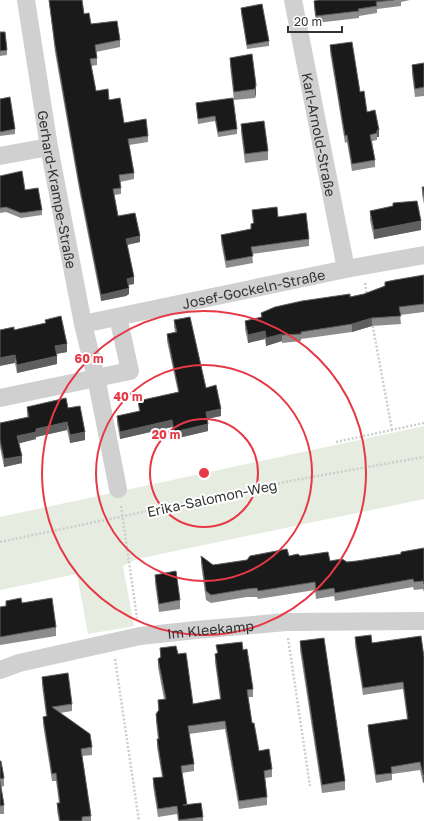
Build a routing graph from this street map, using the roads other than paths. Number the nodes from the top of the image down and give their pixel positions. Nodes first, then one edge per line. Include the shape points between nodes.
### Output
1 (26, 0) edge
2 (293, 0) edge
3 (49, 148) junction
4 (0, 156) edge
5 (424, 255) edge
6 (354, 268) junction
7 (118, 317) junction
8 (83, 324) junction
9 (96, 377) junction
10 (0, 398) edge
11 (118, 489) road end
12 (424, 621) edge
13 (0, 670) edge

1 - 3 street, Gerhard-Krampe-Straße
2 - 6 street, Karl-Arnold-Straße
3 - 4 street
3 - 8 street, Gerhard-Krampe-Straße
5 - 6 street, Josef-Gockeln-Straße
6 - 7 street, Josef-Gockeln-Straße
7 - 8 street, Josef-Gockeln-Straße
7 - 9 street via 130,371
8 - 9 street, Gerhard-Krampe-Straße
9 - 10 street
9 - 11 street, Gerhard-Krampe-Straße
12 - 13 street, Im Kleekamp via 286,622 140,636 19,663

